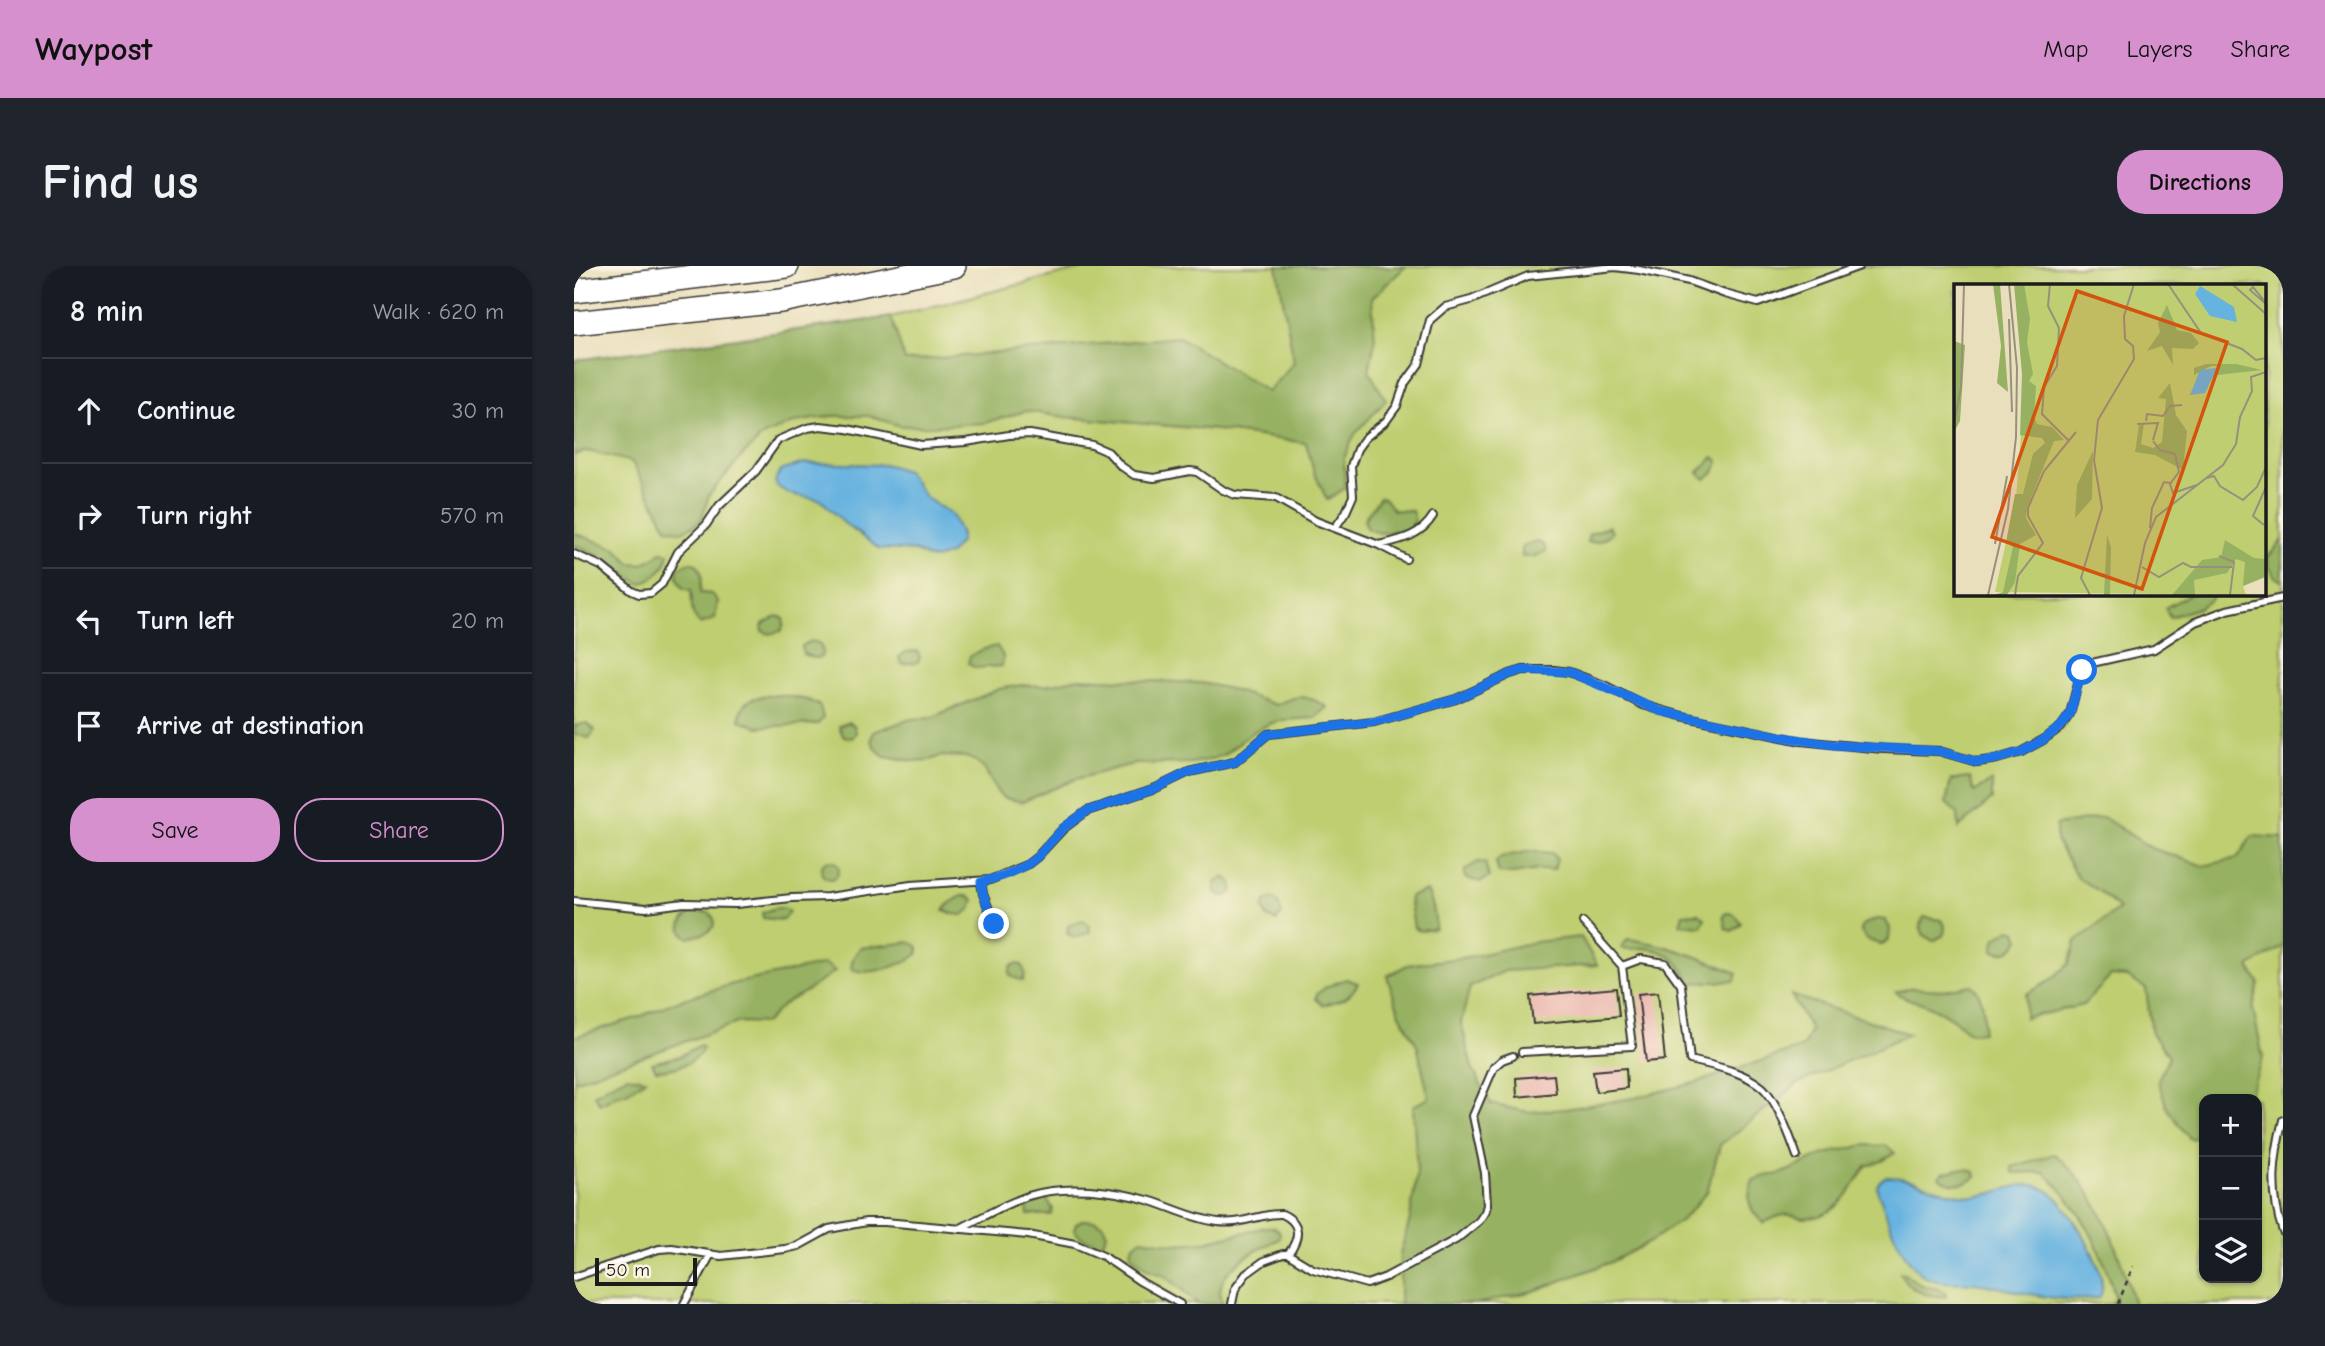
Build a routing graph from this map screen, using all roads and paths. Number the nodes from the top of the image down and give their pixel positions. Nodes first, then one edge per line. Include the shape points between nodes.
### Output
1 (787, 266) edge
2 (954, 266) edge
3 (1860, 266) edge
4 (574, 291) edge
5 (574, 323) edge
6 (1433, 516) dead end
7 (1335, 528) junction
8 (1379, 545) junction
9 (574, 554) edge
10 (1406, 559) dead end
11 (2283, 598) edge
12 (981, 882) junction
13 (574, 901) edge
14 (1583, 922) dead end
15 (998, 933) dead end
16 (1622, 966) junction
17 (1522, 1052) dead end
18 (1513, 1056) dead end
19 (2283, 1120) edge
20 (1797, 1156) dead end
21 (957, 1230) junction
22 (2283, 1232) edge
23 (711, 1254) junction
24 (1288, 1254) junction
25 (2133, 1266) dead end
26 (574, 1278) edge
27 (684, 1304) edge
28 (1180, 1304) edge
29 (1232, 1304) edge
30 (2118, 1304) edge

1 - 4 highway
2 - 5 highway via 781,301
3 - 7 lane via 1758,303 1689,281 1615,267 1528,276 1445,307 1430,320 1419,364 1392,414 1354,454 1353,496
6 - 8 lane via 1411,536
7 - 8 lane
7 - 9 lane via 1276,498 1235,495 1197,472 1154,478 1134,475 1093,445 1019,435 921,445 820,426 778,440 756,471 678,552 662,583 651,593 632,591 601,566
8 - 10 lane
11 - 12 lane via 2195,622 2154,649 2092,663 2080,675 2070,714 2061,726 2028,748 1997,759 1977,762 1939,751 1801,741 1660,711 1569,672 1523,670 1456,699 1374,722 1268,734 1235,762 1189,772 1087,811 1028,864
12 - 13 lane via 736,904 646,908
12 - 15 lane
14 - 16 lane
16 - 17 lane via 1632,1046
16 - 20 lane via 1642,959 1665,963 1681,985 1690,1060 1746,1076 1764,1089
18 - 24 lane via 1494,1068 1474,1116 1487,1195 1479,1221 1457,1239 1367,1284 1313,1269
19 - 22 lane via 2273,1184
21 - 23 lane via 866,1222 829,1229 785,1249
21 - 24 lane via 1035,1194 1093,1191 1149,1200 1225,1223 1282,1214 1298,1230
21 - 28 lane via 1038,1236 1075,1244
23 - 26 lane via 659,1249
23 - 27 lane
24 - 29 lane via 1264,1261 1246,1274 1235,1289
25 - 30 path

